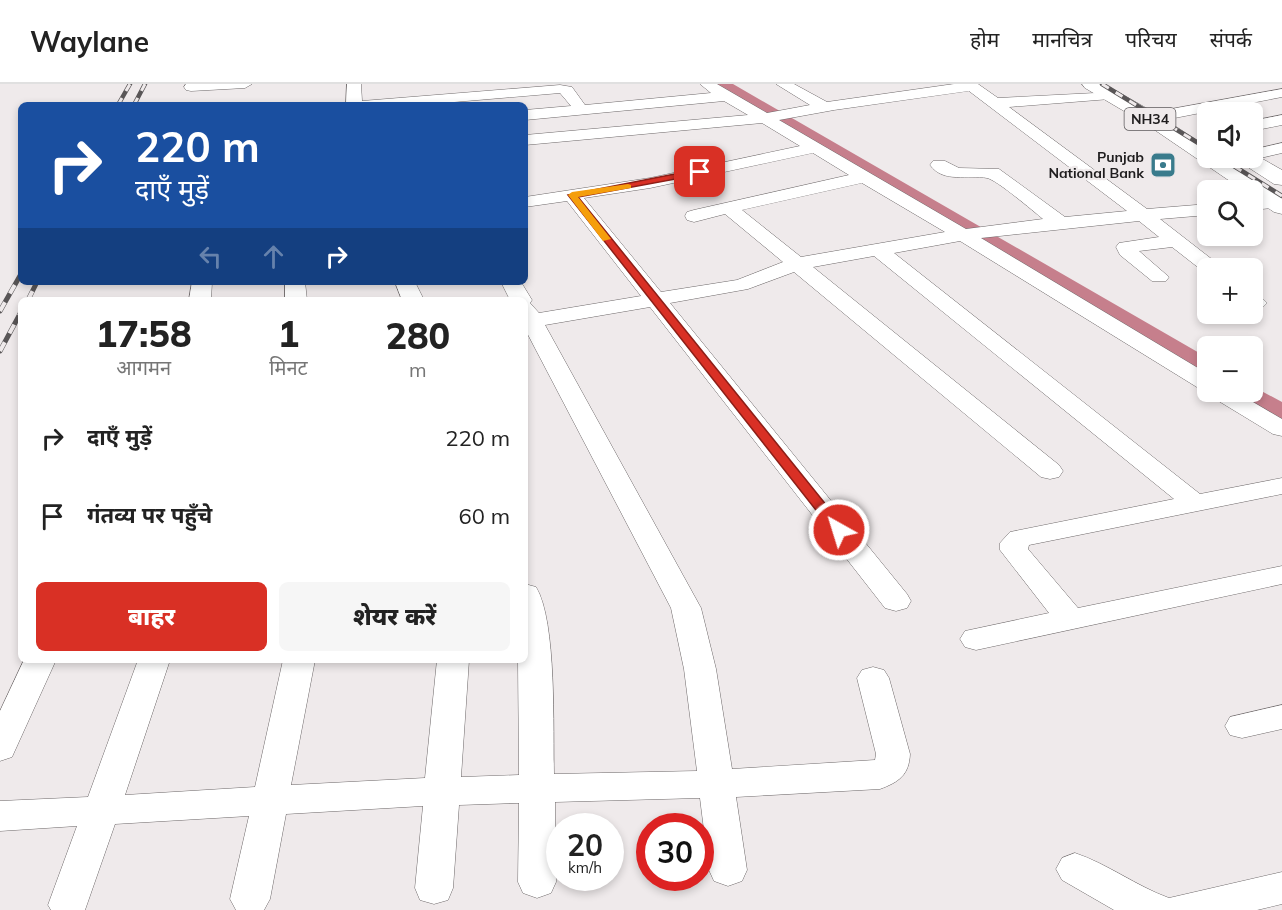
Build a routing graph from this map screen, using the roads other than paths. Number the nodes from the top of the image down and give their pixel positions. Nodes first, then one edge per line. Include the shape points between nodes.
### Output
1 (245, 84) edge
2 (354, 84) edge
3 (707, 84) edge
4 (783, 84) edge
5 (1091, 84) edge
6 (971, 85) edge
7 (192, 86) edge
8 (1116, 90) edge
9 (446, 91) edge
10 (1282, 93) edge
11 (726, 96) junction
12 (185, 102) edge
13 (354, 102) edge
14 (381, 102) edge
15 (995, 103) junction
16 (825, 107) junction
17 (581, 110) junction
18 (1174, 113) junction
19 (528, 115) edge
20 (774, 117) junction
21 (1149, 118) junction
22 (1282, 120) edge
23 (1263, 124) edge
24 (1197, 127) edge
25 (528, 140) edge
26 (814, 148) junction
27 (1282, 148) edge
28 (1197, 150) edge
29 (1263, 152) edge
30 (939, 165) dead end
31 (1224, 168) edge
32 (1263, 168) edge
33 (864, 177) junction
34 (1282, 179) edge
35 (572, 195) junction
36 (528, 202) edge
37 (1263, 205) edge
38 (1279, 205) edge
39 (728, 208) junction
40 (1197, 210) edge
41 (1140, 214) junction
42 (694, 216) dead end
43 (1059, 222) junction
44 (966, 234) junction
45 (1175, 241) junction
46 (877, 249) junction
47 (1198, 258) edge
48 (797, 264) junction
49 (1159, 277) dead end
50 (654, 300) junction
51 (528, 313) edge
52 (528, 318) edge
53 (1197, 377) edge
54 (1237, 402) edge
55 (1282, 429) edge
56 (1050, 471) dead end
57 (1282, 486) edge
58 (1195, 503) junction
59 (1282, 575) edge
60 (896, 601) dead end
61 (528, 604) edge
62 (1071, 620) junction
63 (976, 639) dead end
64 (39, 663) edge
65 (153, 663) edge
66 (298, 663) edge
67 (453, 663) edge
68 (873, 678) dead end
69 (1282, 717) edge
70 (1242, 726) dead end
71 (0, 748) edge
72 (717, 784) junction
73 (536, 789) junction
74 (442, 791) junction
75 (271, 800) junction
76 (102, 810) junction
77 (0, 816) edge
78 (1075, 869) dead end
79 (728, 870) dead end
80 (537, 882) dead end
81 (434, 888) dead end
82 (1282, 888) edge
83 (250, 900) dead end
84 (68, 905) dead end
85 (1155, 910) edge
86 (1182, 910) edge

1 - 7 street
2 - 13 street
3 - 11 street
4 - 16 street
5 - 8 highway, NH34
6 - 15 street
6 - 16 street
7 - 12 street
8 - 15 street
8 - 18 highway, NH34
8 - 21 highway, NH34
9 - 14 street
9 - 17 street via 564,89
10 - 18 street
11 - 17 street
11 - 20 street
15 - 41 street
16 - 20 street
17 - 19 street
18 - 21 street
18 - 24 highway, NH34
20 - 25 street
20 - 26 street
21 - 28 highway, NH34
22 - 23 street
26 - 33 street
26 - 35 street via 650,183
27 - 29 street
30 - 43 street via 956,173 993,173
31 - 38 highway, NH34
32 - 34 highway
33 - 39 street
33 - 44 street
35 - 36 street
35 - 50 street
37 - 38 street
39 - 42 street
39 - 48 street
40 - 41 street
41 - 43 street
41 - 45 street
43 - 44 street
44 - 46 street
44 - 53 street
45 - 47 street
45 - 49 street via 1126,247
46 - 48 street
46 - 58 street
48 - 50 street via 747,284
48 - 56 street
50 - 51 street
50 - 60 street
52 - 72 street via 686,608 698,658
54 - 55 street
57 - 58 street
58 - 62 street via 1032,534 1014,543 1021,560
59 - 62 street
61 - 73 street via 535,649
62 - 63 street
64 - 71 street
65 - 76 street
66 - 75 street
67 - 74 street
68 - 72 street via 893,754 892,767 880,775
69 - 70 street
72 - 73 street
72 - 79 street
73 - 74 street
73 - 80 street
74 - 75 street
74 - 81 street
75 - 76 street
75 - 83 street
76 - 77 street
76 - 84 street
78 - 85 street
82 - 86 street

